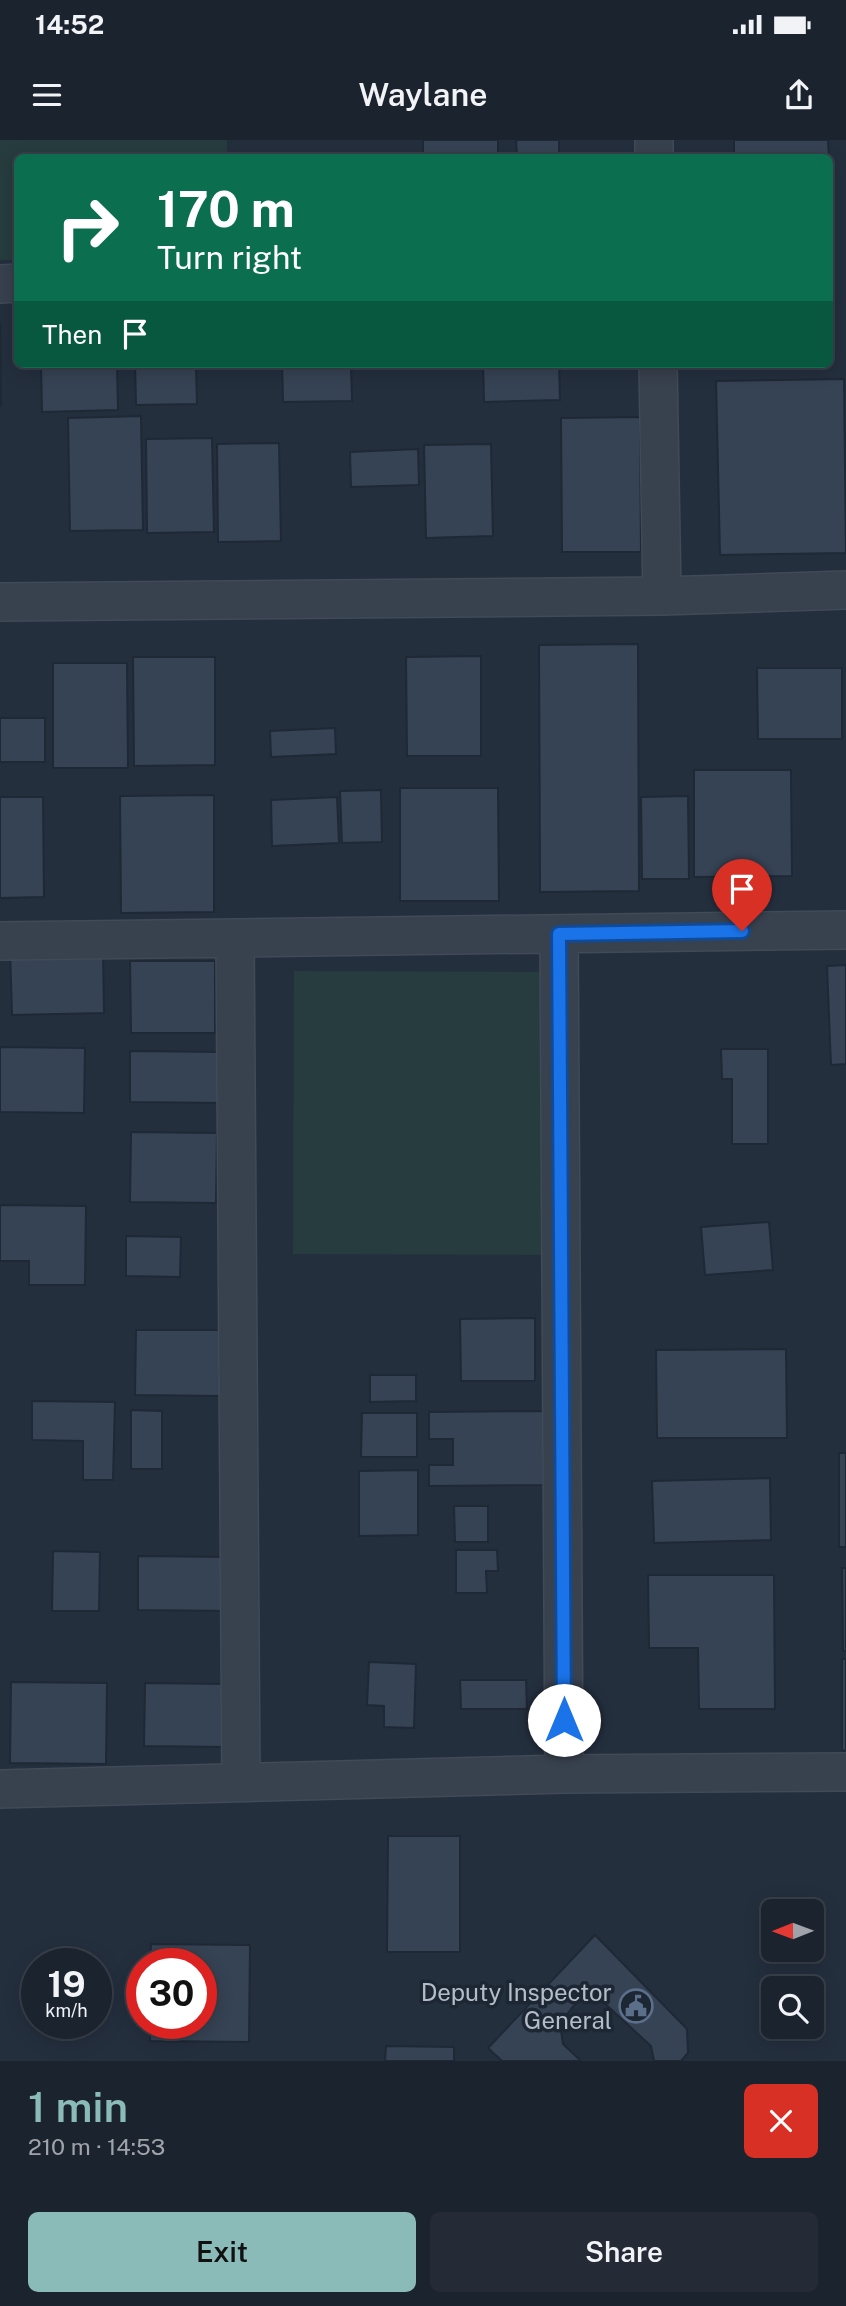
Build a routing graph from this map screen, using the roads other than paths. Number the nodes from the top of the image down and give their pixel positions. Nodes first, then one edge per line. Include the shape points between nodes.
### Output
1 (658, 368) edge
2 (846, 590) edge
3 (662, 596) junction
4 (0, 602) edge
5 (846, 930) edge
6 (559, 934) junction
7 (235, 939) junction
8 (0, 941) edge
9 (846, 1772) edge
10 (564, 1774) junction
11 (241, 1781) junction
12 (0, 1789) edge

1 - 3 street
2 - 3 street
3 - 4 street
5 - 6 street
6 - 7 street
6 - 10 street
7 - 8 street
7 - 11 street
9 - 10 street
10 - 11 street
11 - 12 street

